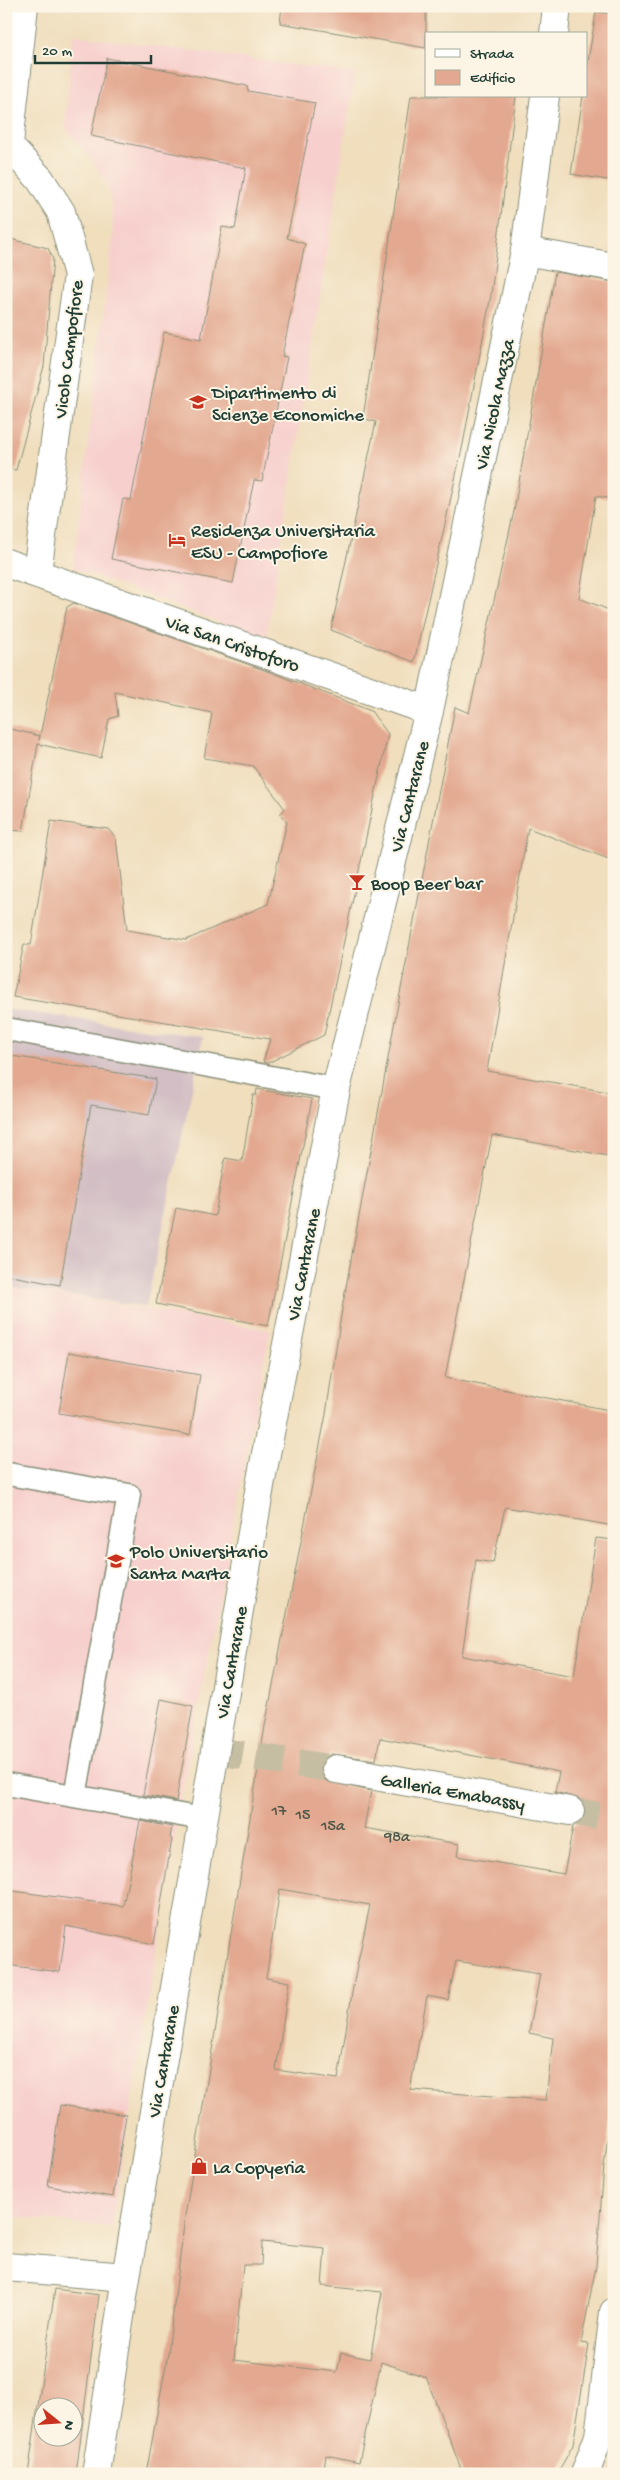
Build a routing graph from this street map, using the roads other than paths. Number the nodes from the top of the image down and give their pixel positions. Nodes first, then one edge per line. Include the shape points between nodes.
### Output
1 (24, 6) edge
2 (557, 6) edge
3 (554, 32) edge
4 (545, 98) edge
5 (7, 144) edge
6 (525, 251) junction
7 (614, 267) edge
8 (6, 563) edge
9 (37, 572) junction
10 (429, 711) junction
11 (12, 1030) dead end
12 (336, 1089) junction
13 (8, 1474) dead end
14 (336, 1770) tunnel mouth
15 (6, 1784) edge
16 (75, 1796) junction
17 (570, 1811) tunnel mouth
18 (203, 1819) junction
19 (6, 2267) edge
20 (126, 2277) junction
21 (614, 2312) edge
22 (96, 2474) edge
23 (585, 2474) edge

1 - 5 street
2 - 3 street
4 - 6 street, Via Nicola Mazza
5 - 9 street, Vicolo Campofiore via 40,179 60,212 78,275
6 - 7 street
6 - 10 street, Via Nicola Mazza
8 - 9 street, Via San Cristoforo
9 - 10 street, Via San Cristoforo
10 - 12 street, Via Cantarane
11 - 12 lane
12 - 18 street, Via Cantarane via 261,1480
13 - 16 lane via 129,1495
14 - 17 street, Galleria Emabassy
15 - 16 lane
16 - 18 lane
18 - 20 street, Via Cantarane
19 - 20 street
20 - 22 street, Via Cantarane
21 - 23 street via 599,2436

